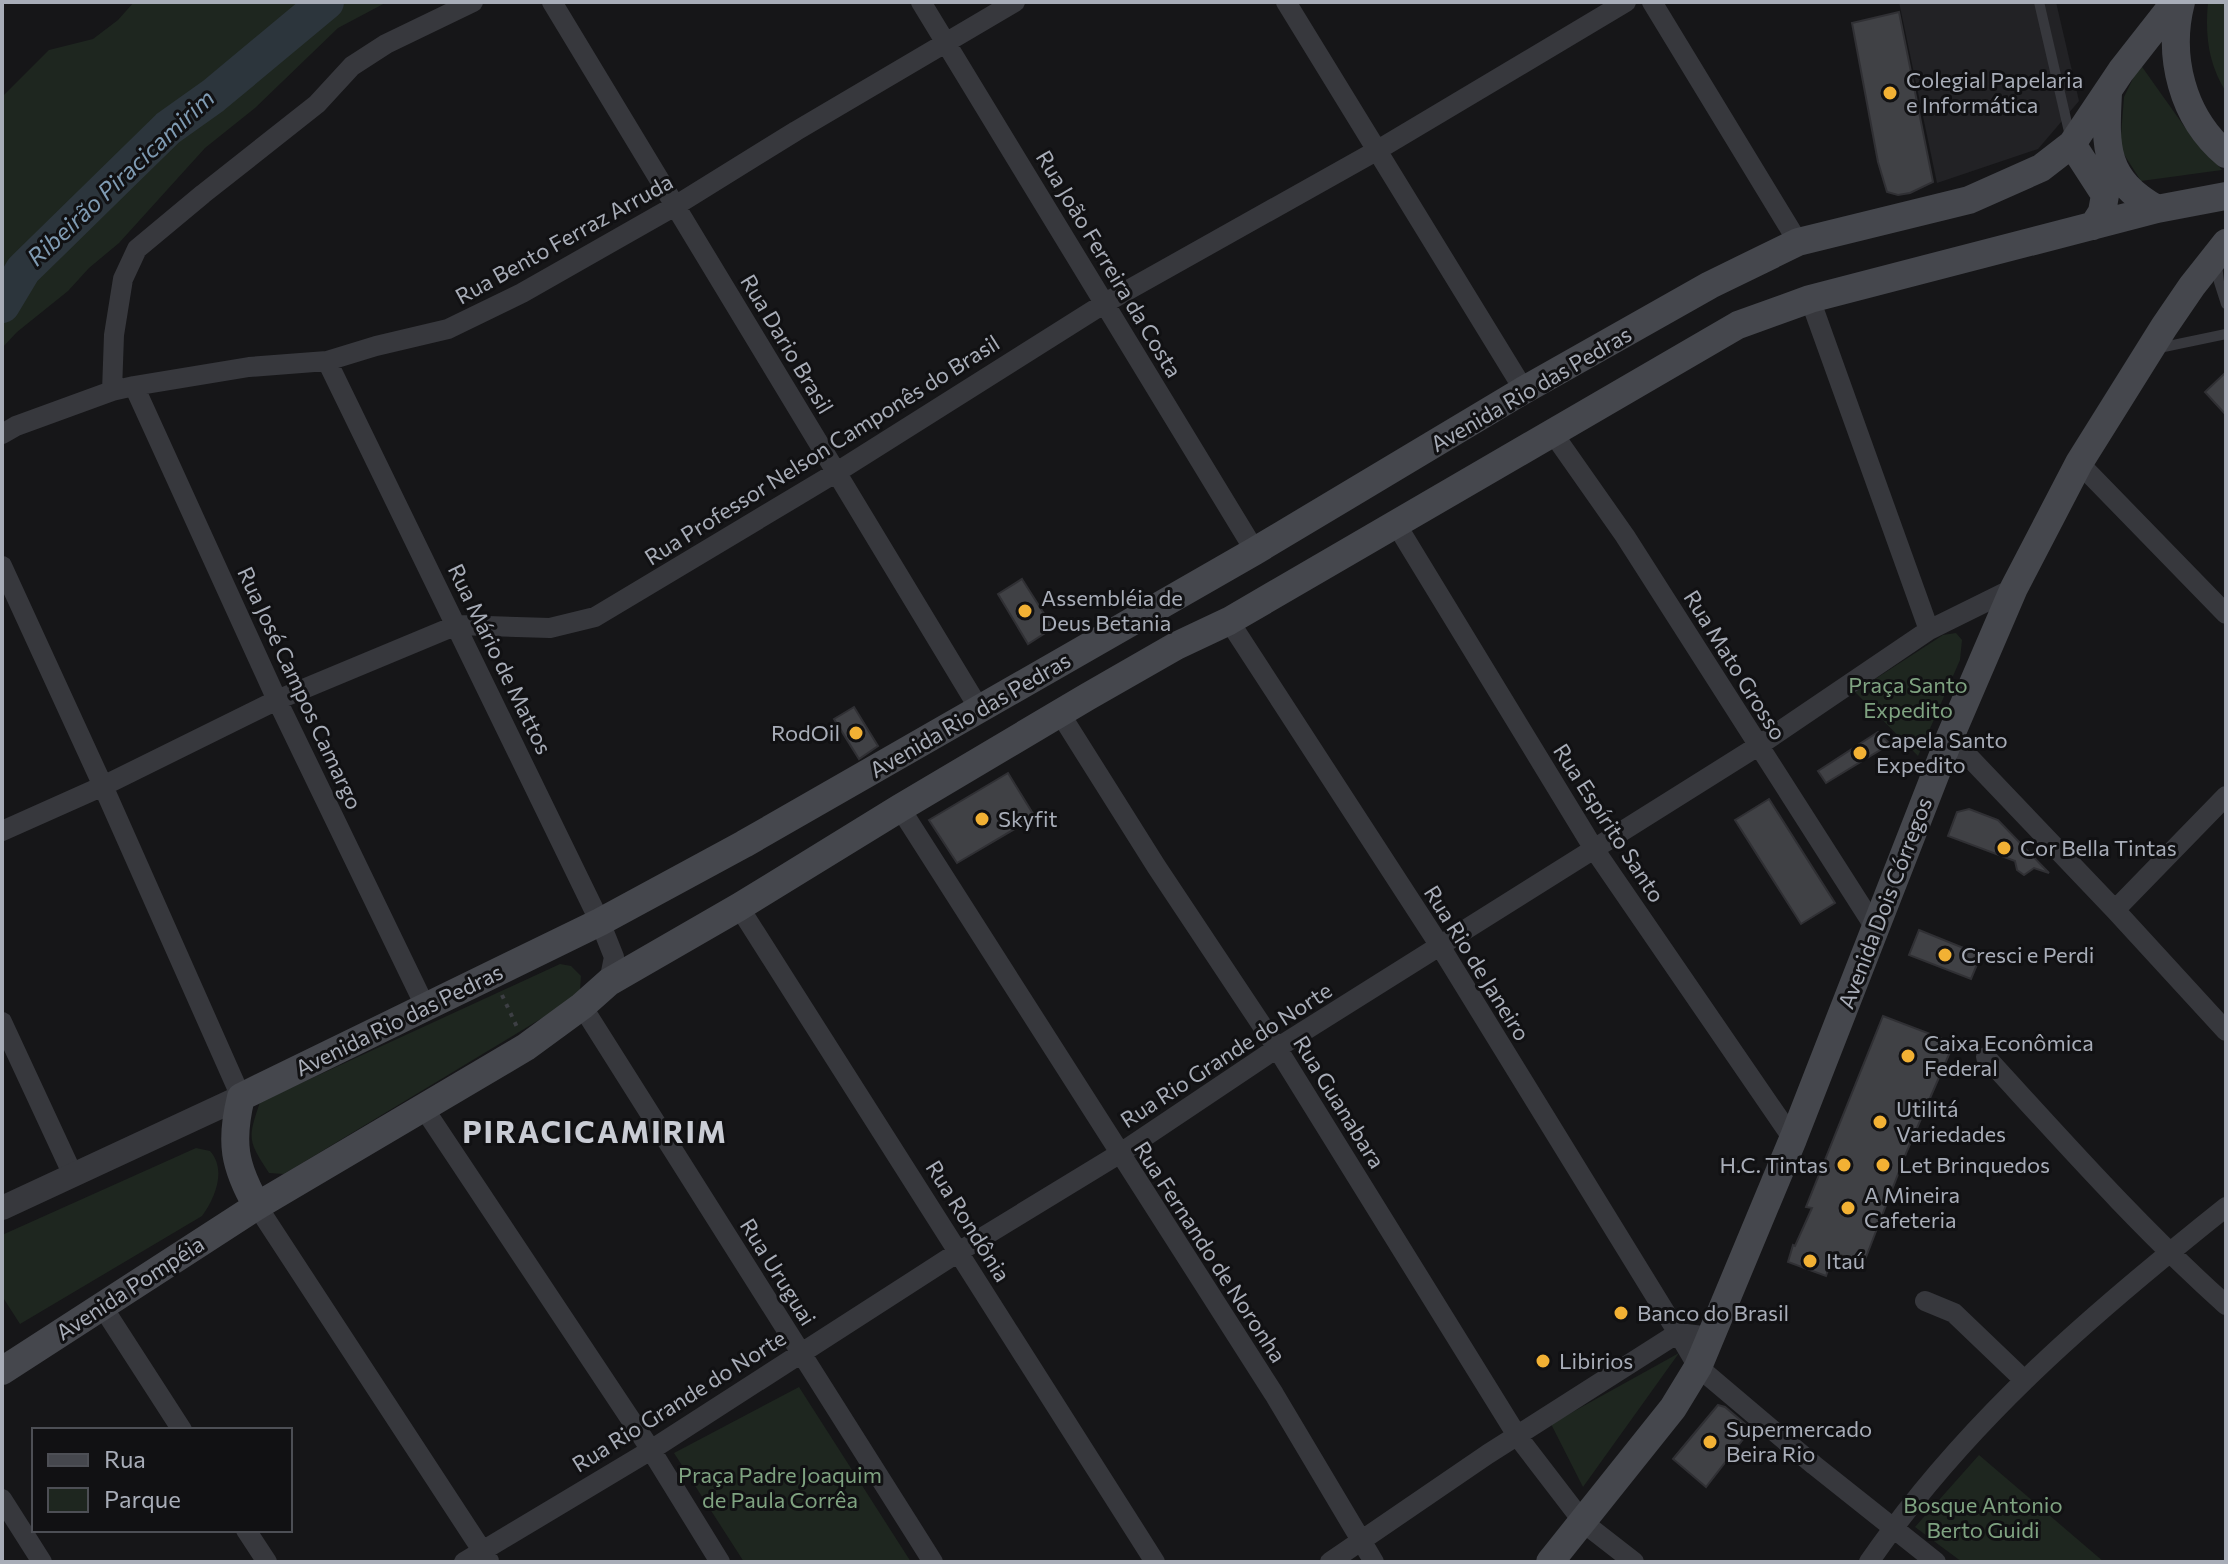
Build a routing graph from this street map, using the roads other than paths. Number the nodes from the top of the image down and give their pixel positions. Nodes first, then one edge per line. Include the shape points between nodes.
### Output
1 (473, 2) edge
2 (552, 2) edge
3 (921, 2) edge
4 (1015, 2) edge
5 (1286, 2) edge
6 (1626, 2) edge
7 (1652, 2) edge
8 (2039, 2) edge
9 (2178, 2) edge
10 (946, 43) junction
11 (2109, 89) junction
12 (2072, 144) junction
13 (1376, 151) junction
14 (2226, 154) edge
15 (2226, 196) edge
16 (675, 206) junction
17 (2157, 209) junction
18 (2093, 226) junction
19 (1798, 242) junction
20 (2221, 250) edge
21 (1810, 299) junction
22 (1105, 303) junction
23 (2226, 304) edge
24 (2226, 334) edge
25 (2150, 351) junction
26 (327, 361) junction
27 (134, 386) junction
28 (1524, 390) junction
29 (112, 391) junction
30 (1552, 432) junction
31 (2, 434) edge
32 (2079, 463) junction
33 (837, 472) junction
34 (1396, 524) junction
35 (1255, 551) junction
36 (2, 566) edge
37 (2014, 588) junction
38 (2226, 614) edge
39 (1229, 621) junction
40 (457, 625) junction
41 (1929, 630) junction
42 (277, 700) junction
43 (980, 710) junction
44 (1061, 715) junction
45 (1950, 737) junction
46 (1758, 746) junction
47 (103, 786) junction
48 (2226, 796) edge
49 (900, 808) junction
50 (2, 831) edge
51 (1594, 849) junction
52 (739, 907) junction
53 (2115, 910) junction
54 (600, 922) junction
55 (1874, 926) junction
56 (1440, 946) junction
57 (609, 982) junction
58 (582, 1006) junction
59 (426, 1008) junction
60 (2, 1022) edge
61 (2226, 1031) edge
62 (1277, 1048) junction
63 (1986, 1057) dead end
64 (241, 1097) junction
65 (423, 1107) junction
66 (1793, 1139) junction
67 (1119, 1154) junction
68 (73, 1175) junction
69 (257, 1206) junction
70 (2226, 1207) edge
71 (2, 1208) edge
72 (960, 1251) junction
73 (2168, 1253) junction
74 (1925, 1301) dead end
75 (2226, 1305) edge
76 (102, 1306) junction
77 (1678, 1333) junction
78 (1711, 1337) junction
79 (800, 1353) junction
80 (1698, 1367) junction
81 (2, 1371) edge
82 (2024, 1380) junction
83 (181, 1428) edge
84 (1518, 1437) junction
85 (651, 1450) junction
86 (2, 1499) edge
87 (1584, 1523) junction
88 (1892, 1529) junction
89 (247, 1532) edge
90 (1361, 1542) junction
91 (478, 1558) edge
92 (42, 1562) edge
93 (267, 1562) edge
94 (720, 1562) edge
95 (933, 1562) edge
96 (1155, 1562) edge
97 (1330, 1562) edge
98 (1374, 1562) edge
99 (1550, 1562) edge
100 (1634, 1562) edge
101 (1869, 1562) edge
102 (1936, 1562) edge

1 - 29 street via 352,66 317,104 137,249 123,279
2 - 16 street, Rua Dario Brasil
3 - 10 street, Rua João Ferreira da Costa
4 - 10 street, Rua Bento Ferraz Arruda
5 - 13 street
6 - 13 street, Rua Professor Nelson Camponês do Brasil
7 - 19 street
8 - 12 lane
9 - 11 main road, Avenida Rio das Pedras
9 - 14 main road via 2175,44 2181,83 2196,118
10 - 16 street, Rua Bento Ferraz Arruda
10 - 22 street, Rua João Ferreira da Costa
11 - 12 main road, Avenida Rio das Pedras
11 - 17 main road via 2105,125 2111,160 2129,189
12 - 18 main road via 2105,195
12 - 19 main road, Avenida Rio das Pedras via 2041,168 1969,200
13 - 22 street, Rua Professor Nelson Camponês do Brasil
13 - 28 street
15 - 17 main road, Avenida Rio das Pedras
16 - 26 street, Rua Bento Ferraz Arruda via 448,329
16 - 33 street, Rua Dario Brasil
17 - 18 main road, Avenida Rio das Pedras
18 - 21 main road, Avenida Rio das Pedras
19 - 28 main road, Avenida Rio das Pedras
20 - 23 lane via 2219,282
20 - 25 main road, Avenida Dois Córregos
21 - 30 main road, Avenida Rio das Pedras via 1738,325
21 - 41 street
22 - 33 street, Rua Professor Nelson Camponês do Brasil
22 - 35 street, Rua João Ferreira da Costa
24 - 25 lane
25 - 32 main road, Avenida Dois Córregos
26 - 27 street, Rua Bento Ferraz Arruda via 249,367
26 - 40 street, Rua Mário de Mattos
27 - 29 street, Rua Bento Ferraz Arruda
27 - 42 street, Rua José Campos Camargo
28 - 35 main road, Avenida Rio das Pedras
29 - 31 street, Rua Bento Ferraz Arruda
30 - 34 main road, Avenida Rio das Pedras
30 - 46 street, Rua Mato Grosso
32 - 37 main road, Avenida Dois Córregos
32 - 38 street
33 - 40 street, Rua Professor Nelson Camponês do Brasil via 595,617 550,628
33 - 43 street, Rua Dario Brasil
34 - 39 main road, Avenida Rio das Pedras
34 - 51 street, Rua Espírito Santo
35 - 39 main road via 1208,595 1212,615
35 - 43 main road, Avenida Rio das Pedras
36 - 47 street
37 - 41 street, Rua Rio Grande do Norte
37 - 45 main road, Avenida Dois Córregos
39 - 44 main road, Avenida Rio das Pedras via 1176,646
39 - 56 street, Rua Rio de Janeiro
40 - 42 street, Rua Professor Nelson Camponês do Brasil
40 - 54 street, Rua Mário de Mattos
41 - 46 street, Rua Rio Grande do Norte
42 - 47 street, Rua Professor Nelson Camponês do Brasil
42 - 59 street, Rua José Campos Camargo
43 - 54 main road, Avenida Rio das Pedras
44 - 49 main road, Avenida Rio das Pedras
44 - 62 street, Rua Guanabara
45 - 53 street
45 - 55 main road, Avenida Dois Córregos
46 - 51 street, Rua Rio Grande do Norte
46 - 55 street, Rua Mato Grosso
47 - 50 street, Rua Professor Nelson Camponês do Brasil
47 - 64 street
48 - 53 street
49 - 52 main road, Avenida Rio das Pedras
49 - 67 street, Rua Fernando de Noronha
51 - 56 street, Rua Rio Grande do Norte
51 - 66 street, Rua Espírito Santo
52 - 57 main road, Avenida Rio das Pedras
52 - 72 street, Rua Rondônia
53 - 61 street
54 - 57 street, Rua Mário de Mattos via 614,957
54 - 59 main road, Avenida Rio das Pedras
55 - 66 main road, Avenida Dois Córregos
56 - 62 street, Rua Rio Grande do Norte
56 - 77 street, Rua Rio de Janeiro
57 - 58 main road, Avenida Rio das Pedras
58 - 65 main road, Avenida Rio das Pedras via 526,1047
58 - 79 street, Rua Uruguai
59 - 64 main road, Avenida Rio das Pedras
60 - 68 street
62 - 67 street, Rua Rio Grande do Norte
62 - 84 street, Rua Guanabara
63 - 73 street
64 - 68 street, Avenida Rio das Pedras
64 - 69 main road via 234,1125 235,1154
65 - 69 main road, Avenida Rio das Pedras
65 - 85 street
66 - 78 main road, Avenida Dois Córregos
67 - 72 street, Rua Rio Grande do Norte
67 - 90 street, Rua Fernando de Noronha via 1274,1394
68 - 71 street, Avenida Rio das Pedras
69 - 76 main road, Avenida Pompéia
69 - 91 street
70 - 73 street
72 - 79 street, Rua Rio Grande do Norte
72 - 96 street, Rua Rondônia
73 - 75 street
73 - 82 street
74 - 82 street via 1954,1313
76 - 81 main road, Avenida Pompéia
76 - 83 street
77 - 78 street
77 - 80 street, Rua Rio de Janeiro
77 - 84 street
78 - 80 main road, Avenida Dois Córregos
79 - 85 street, Rua Rio Grande do Norte
79 - 95 street, Rua Uruguai
80 - 87 main road, Avenida Dois Córregos via 1673,1408
80 - 88 street, Rua Rio de Janeiro
82 - 88 street
84 - 87 street, Rua Guanabara
84 - 90 street
85 - 91 street, Rua Rio Grande do Norte
85 - 94 street
86 - 92 street
87 - 99 main road, Avenida Dois Córregos
87 - 100 street, Rua Guanabara
88 - 101 street
88 - 102 street, Rua Rio de Janeiro
89 - 93 street
90 - 97 street
90 - 98 street, Rua Fernando de Noronha

